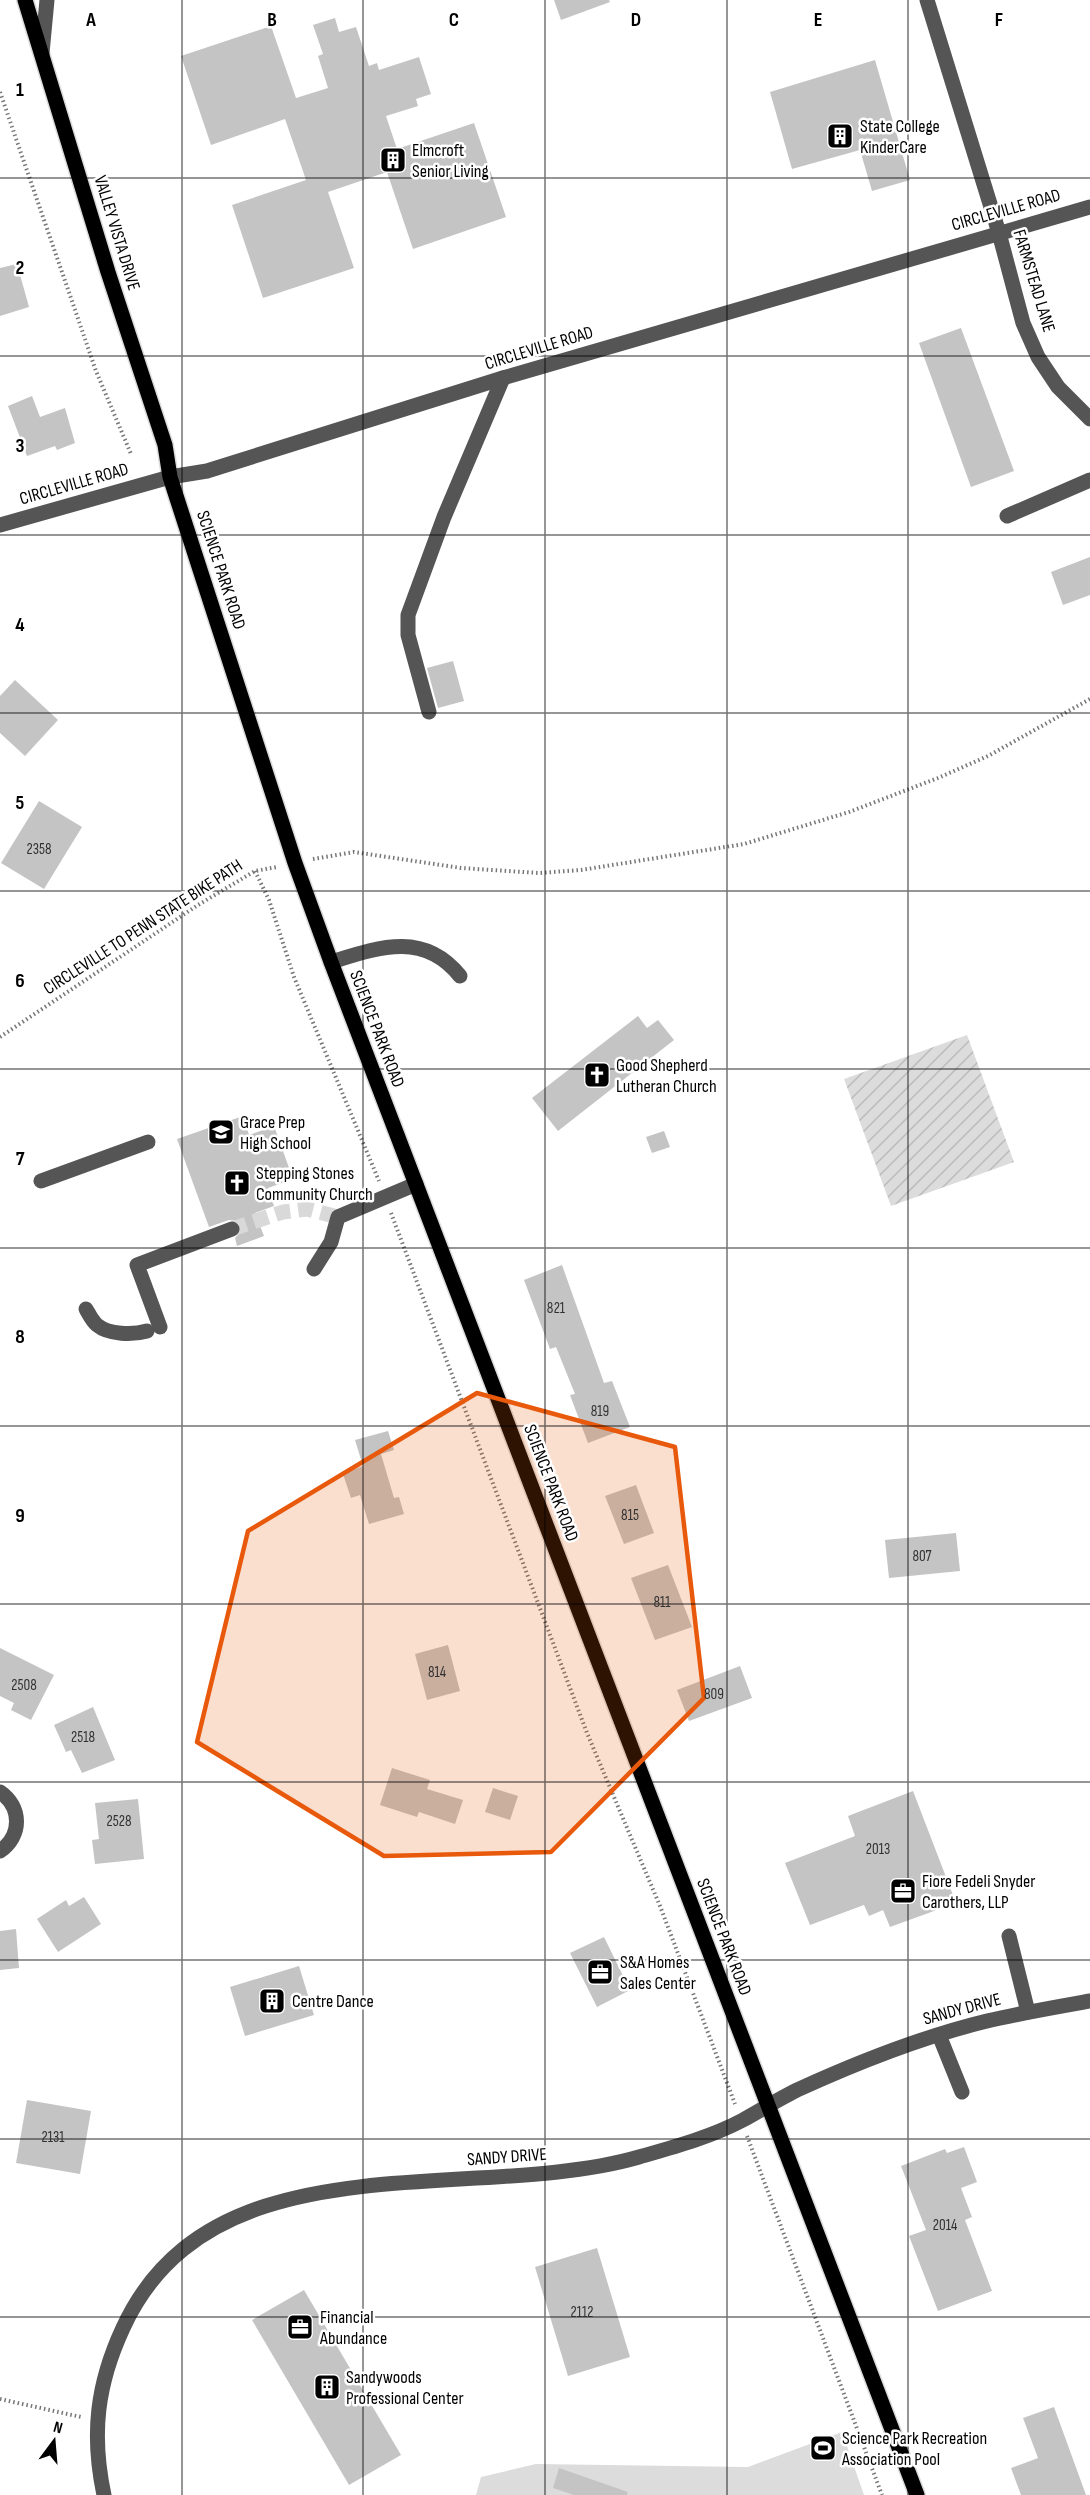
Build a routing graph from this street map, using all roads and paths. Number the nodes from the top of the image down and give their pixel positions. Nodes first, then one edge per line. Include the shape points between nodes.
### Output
1 (25, 0) edge
2 (47, 0) edge
3 (927, 0) edge
4 (42, 53) junction
5 (0, 92) edge
6 (1090, 207) edge
7 (999, 233) junction
8 (503, 378) junction
9 (1090, 418) edge
10 (131, 453) dead end
11 (170, 477) junction
12 (1090, 480) edge
13 (1007, 516) dead end
14 (0, 525) edge
15 (1090, 699) edge
16 (429, 712) dead end
17 (322, 857) dead end
18 (273, 867) dead end
19 (255, 871) junction
20 (331, 962) junction
21 (460, 976) dead end
22 (0, 1037) edge
23 (148, 1142) dead end
24 (41, 1181) dead end
25 (416, 1184) junction
26 (385, 1197) junction
27 (232, 1230) tunnel mouth
28 (314, 1269) dead end
29 (86, 1309) dead end
30 (0, 1792) edge
31 (0, 1851) edge
32 (1009, 1936) dead end
33 (1090, 2001) edge
34 (1028, 2012) junction
35 (939, 2034) junction
36 (962, 2092) dead end
37 (768, 2106) junction
38 (741, 2121) junction
39 (0, 2399) edge
40 (96, 2421) junction
41 (104, 2495) edge
42 (882, 2495) edge
43 (917, 2495) edge

1 - 4 main road, VALLEY VISTA DRIVE
2 - 4 street
3 - 7 street, FARMSTEAD LANE
4 - 11 main road, VALLEY VISTA DRIVE via 165,445
5 - 10 path via 96,371
6 - 7 street, CIRCLEVILLE ROAD
7 - 8 street, CIRCLEVILLE ROAD
7 - 9 street, FARMSTEAD LANE via 1023,323 1038,357 1058,387
8 - 11 street, CIRCLEVILLE ROAD via 207,471
8 - 16 street via 444,517 408,615 408,635
11 - 14 street, CIRCLEVILLE ROAD
11 - 20 main road, SCIENCE PARK ROAD
12 - 13 street
15 - 17 path via 988,756 938,778 837,816 744,844 539,873 461,868 354,852
18 - 19 path, CIRCLEVILLE TO PENN STATE BIKE PATH
19 - 22 path, CIRCLEVILLE TO PENN STATE BIKE PATH
19 - 26 path via 269,900 298,987
20 - 21 street via 407,945 435,953
20 - 25 main road, SCIENCE PARK ROAD
23 - 24 street
25 - 26 street
25 - 37 main road, SCIENCE PARK ROAD
26 - 28 street via 338,1217 331,1242
26 - 38 path via 587,1733 660,1906
27 - 29 street via 137,1265 154,1329 135,1334 107,1329 97,1325
30 - 31 street via 10,1799 17,1820 11,1841
32 - 34 street
33 - 34 street, SANDY DRIVE
34 - 35 street, SANDY DRIVE
35 - 36 street
35 - 37 street, SANDY DRIVE
37 - 38 street, SANDY DRIVE
37 - 43 main road, SCIENCE PARK ROAD
38 - 40 street, SANDY DRIVE via 691,2142 598,2166 556,2173 343,2189 255,2208 234,2217 210,2229 176,2255 135,2305 106,2369
38 - 42 path
39 - 40 path
40 - 41 street, SANDY DRIVE

